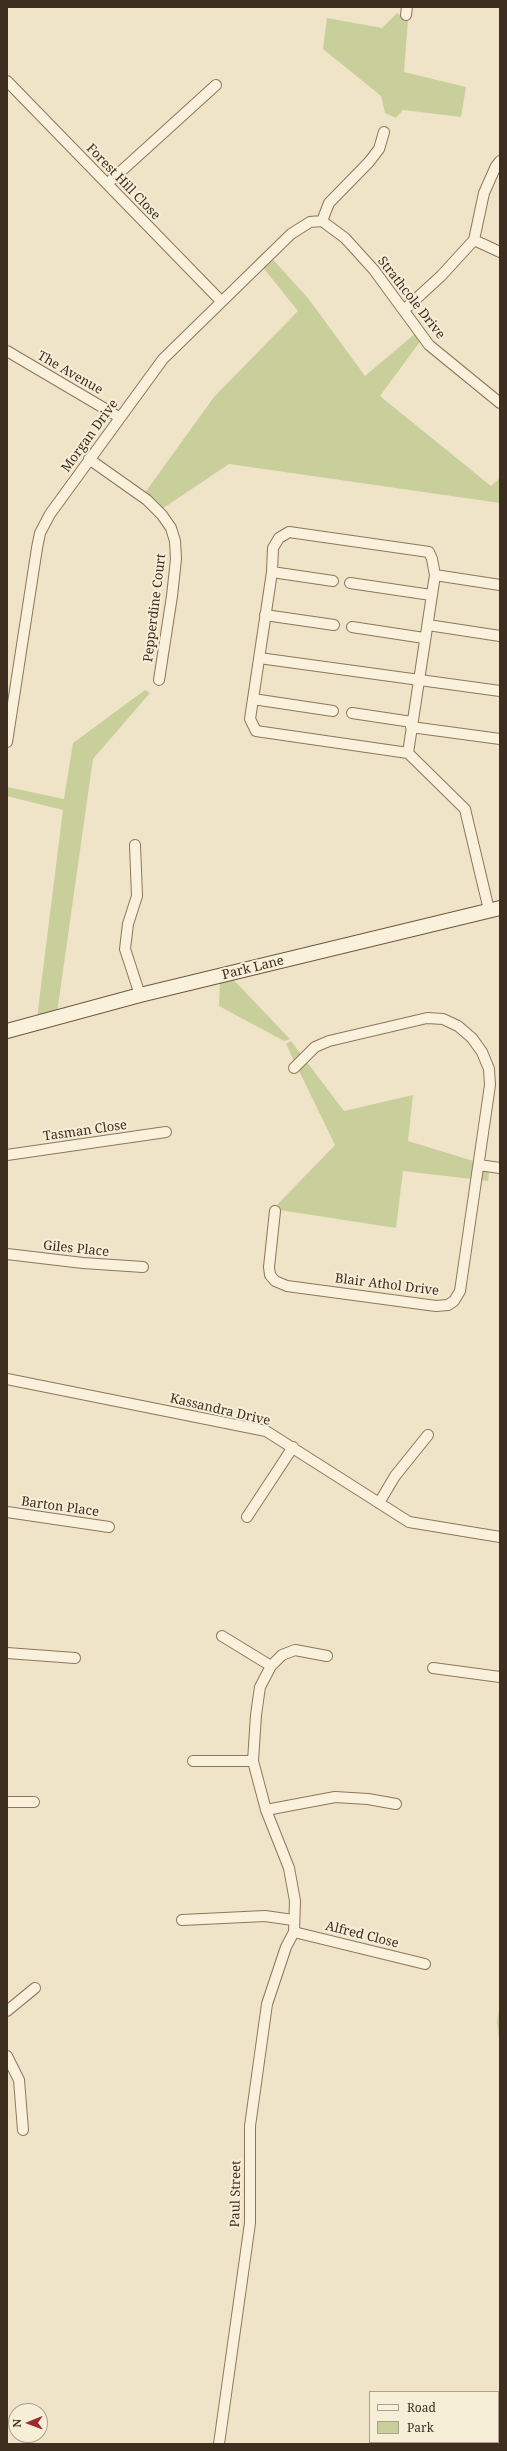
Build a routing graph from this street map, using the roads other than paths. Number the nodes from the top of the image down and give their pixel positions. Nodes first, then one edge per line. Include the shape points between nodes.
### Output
1 (7, 81) edge
2 (216, 85) dead end
3 (384, 132) dead end
4 (500, 161) edge
5 (107, 184) junction
6 (322, 221) junction
7 (474, 240) junction
8 (500, 252) edge
9 (221, 301) junction
10 (404, 310) junction
11 (7, 351) edge
12 (500, 403) edge
13 (119, 417) junction
14 (89, 459) junction
15 (272, 572) junction
16 (434, 575) junction
17 (334, 581) dead end
18 (350, 584) dead end
19 (500, 585) edge
20 (432, 595) junction
21 (265, 615) junction
22 (334, 625) dead end
23 (428, 625) junction
24 (352, 627) dead end
25 (500, 636) edge
26 (424, 638) junction
27 (259, 658) junction
28 (12, 672) edge
29 (159, 680) dead end
30 (417, 681) junction
31 (500, 691) edge
32 (253, 699) junction
33 (333, 711) dead end
34 (352, 713) dead end
35 (411, 724) junction
36 (500, 739) edge
37 (7, 742) edge
38 (408, 753) junction
39 (135, 845) dead end
40 (494, 909) edge
41 (140, 995) junction
42 (7, 1031) edge
43 (294, 1068) dead end
44 (166, 1132) dead end
45 (7, 1155) edge
46 (480, 1165) junction
47 (500, 1168) edge
48 (275, 1210) dead end
49 (7, 1254) edge
50 (143, 1267) dead end
51 (7, 1379) edge
52 (428, 1435) dead end
53 (293, 1447) junction
54 (378, 1503) junction
55 (7, 1512) edge
56 (246, 1517) dead end
57 (109, 1527) dead end
58 (500, 1537) edge
59 (222, 1636) dead end
60 (7, 1653) edge
61 (327, 1656) dead end
62 (75, 1658) dead end
63 (271, 1666) junction
64 (433, 1668) dead end
65 (500, 1677) edge
66 (193, 1761) dead end
67 (253, 1761) junction
68 (7, 1802) edge
69 (34, 1802) dead end
70 (396, 1804) dead end
71 (266, 1810) junction
72 (182, 1920) dead end
73 (293, 1920) junction
74 (294, 1932) junction
75 (425, 1964) dead end
76 (35, 1988) dead end
77 (7, 2011) edge
78 (7, 2056) edge
79 (24, 2130) dead end
80 (219, 2444) edge

1 - 5 street, Forest Hill Close
2 - 5 street
3 - 6 street via 378,149 369,162 329,203
4 - 7 street via 484,193
5 - 9 street, Forest Hill Close
6 - 9 street, Morgan Drive via 310,222 300,227
6 - 10 street, Strathcole Drive via 345,238
7 - 8 street
7 - 10 street via 441,276
9 - 13 street, Morgan Drive via 163,359
10 - 12 street, Strathcole Drive via 429,345
11 - 13 street, The Avenue
13 - 14 street, Morgan Drive
14 - 28 street, Morgan Drive via 50,514 40,533
14 - 29 street, Pepperdine Court via 147,500 165,519 175,541 173,588
15 - 16 street via 273,548 279,538 289,532 429,552
15 - 17 street
15 - 21 street
16 - 19 street
16 - 20 street
18 - 20 street
20 - 23 street
21 - 22 street
21 - 27 street
23 - 25 street
23 - 26 street
24 - 26 street
26 - 30 street
27 - 30 street
27 - 32 street
28 - 37 street, Morgan Drive
30 - 31 street
30 - 35 street
32 - 33 street
32 - 38 street via 250,720 256,731
34 - 35 street
35 - 36 street
35 - 38 street
38 - 40 street via 465,809
39 - 41 street via 137,896 128,924 125,949
40 - 41 street, Park Lane
41 - 42 street, Park Lane
43 - 46 street, Blair Athol Drive via 315,1047 329,1042 427,1018 443,1019 458,1026 472,1038 482,1052 489,1069 490,1084
44 - 45 street, Tasman Close
46 - 47 street
46 - 48 street, Blair Athol Drive via 463,1278 460,1291 448,1305 436,1306 287,1286 275,1281 270,1275 269,1267
49 - 50 street, Giles Place
51 - 53 street, Kassandra Drive via 266,1431
52 - 54 street via 395,1476
53 - 54 street, Kassandra Drive
53 - 56 street
54 - 58 street, Kassandra Drive via 409,1522
55 - 57 street, Barton Place
59 - 63 street
60 - 62 street
61 - 63 street via 295,1650 282,1655
63 - 67 street via 260,1687
64 - 65 street
66 - 67 street
67 - 71 street
68 - 69 street
70 - 71 street via 335,1797
71 - 73 street via 289,1868 295,1901
72 - 73 street via 265,1916
73 - 74 street
74 - 75 street, Alfred Close
74 - 80 street, Paul Street via 286,1947 267,2004 250,2126 250,2223
76 - 77 street
78 - 79 street via 19,2080

